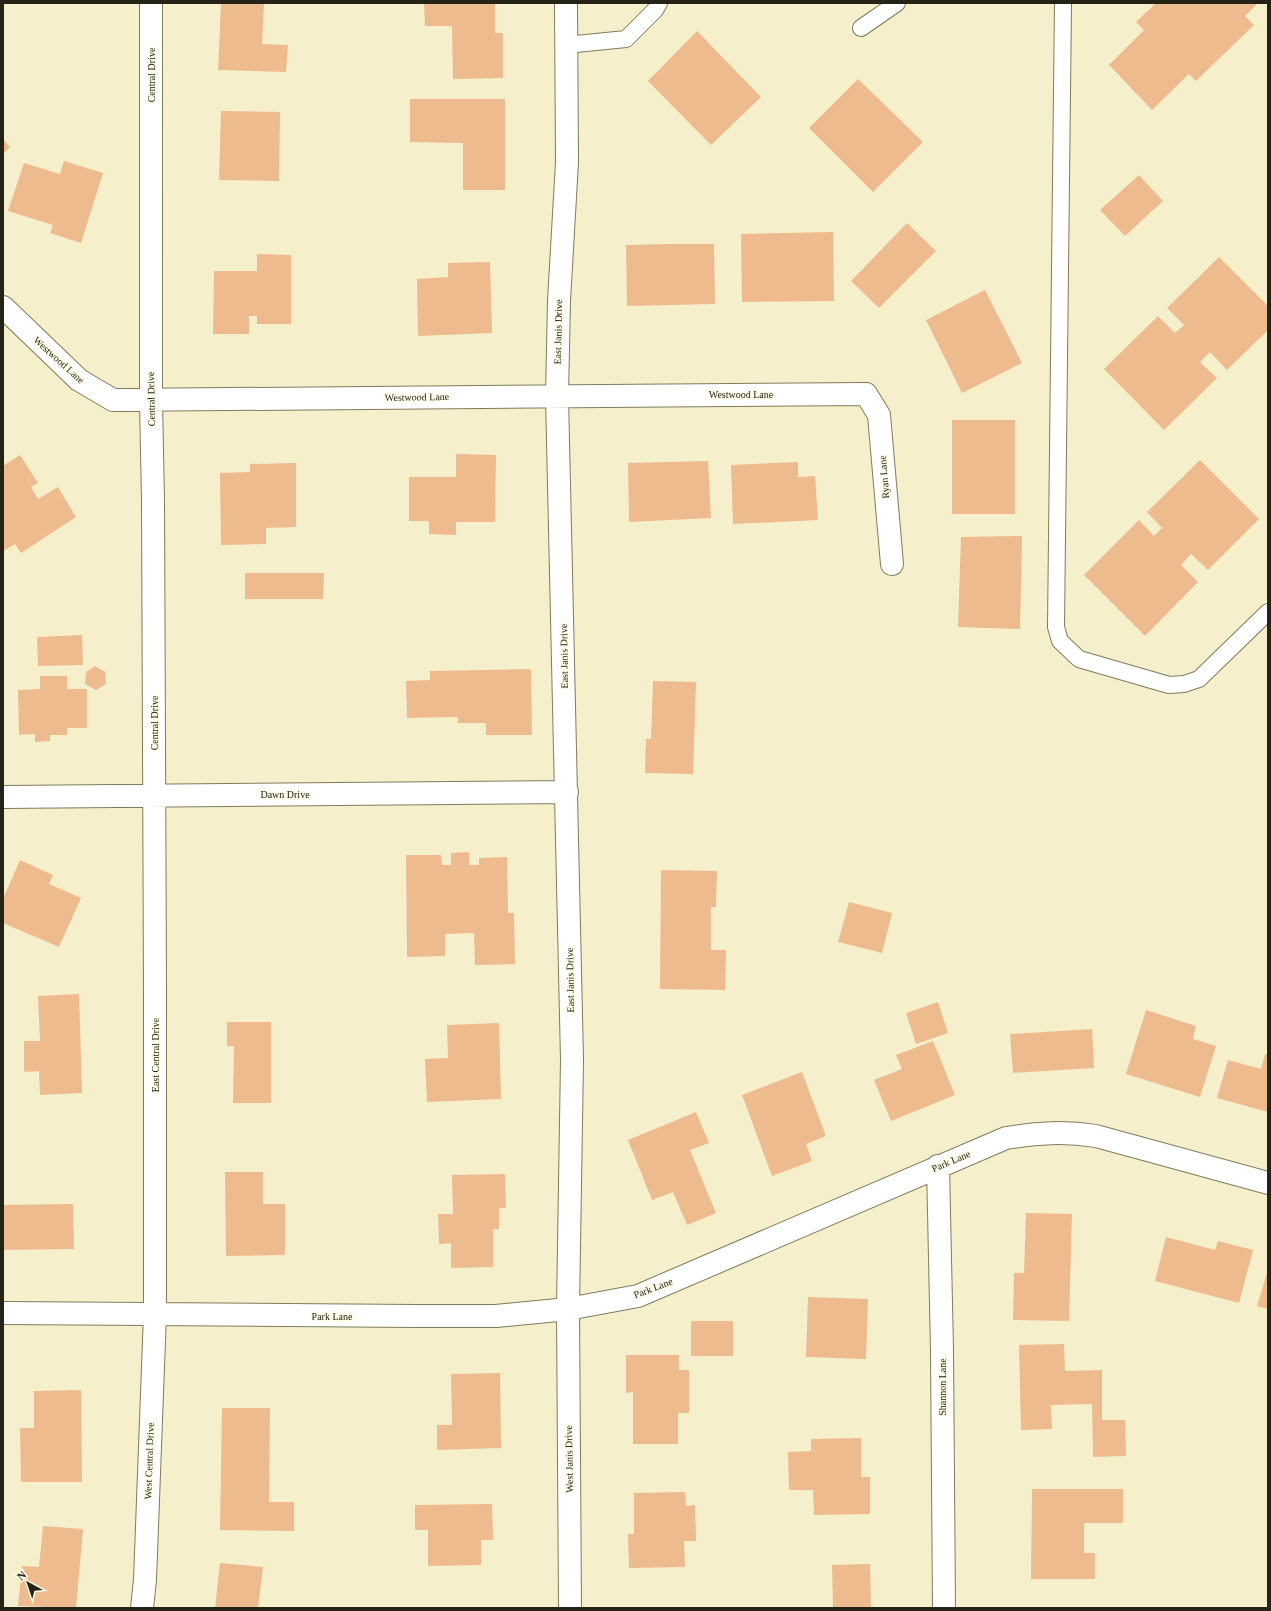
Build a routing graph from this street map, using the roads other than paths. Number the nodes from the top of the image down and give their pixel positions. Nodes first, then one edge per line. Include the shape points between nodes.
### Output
1 (150, 3) edge
2 (566, 3) edge
3 (659, 3) edge
4 (897, 3) edge
5 (1063, 3) edge
6 (861, 28) dead end
7 (566, 45) junction
8 (3, 307) edge
9 (866, 394) joint
10 (557, 396) junction
11 (151, 401) junction
12 (892, 564) dead end
13 (1268, 612) edge
14 (567, 792) junction
15 (154, 796) junction
16 (3, 797) edge
17 (938, 1166) junction
18 (1268, 1183) edge
19 (568, 1309) junction
20 (3, 1312) edge
21 (155, 1314) junction
22 (142, 1608) edge
23 (570, 1608) edge
24 (944, 1608) edge

1 - 11 street, Central Drive
2 - 7 street, East Janis Drive
3 - 7 lane via 626,39
4 - 6 lane
5 - 13 lane via 1056,627 1060,641 1079,659 1169,685 1184,684 1199,679
7 - 10 street, East Janis Drive via 567,162 559,301
8 - 11 street, Westwood Lane via 79,380 113,400
9 - 10 street, Westwood Lane
9 - 12 street, Ryan Lane via 879,415
10 - 11 street, Westwood Lane
10 - 14 street, East Janis Drive
11 - 15 street, Central Drive
14 - 15 street, Dawn Drive
14 - 19 street, East Janis Drive via 572,1060
15 - 16 street, Dawn Drive
15 - 21 street, East Central Drive
17 - 18 street, Park Lane via 1006,1138 1040,1132 1067,1132 1096,1136
17 - 19 street, Park Lane via 638,1296
17 - 24 street, Shannon Lane
19 - 21 street, Park Lane via 474,1316
19 - 23 street, West Janis Drive
20 - 21 street, Park Lane
21 - 22 street, West Central Drive

